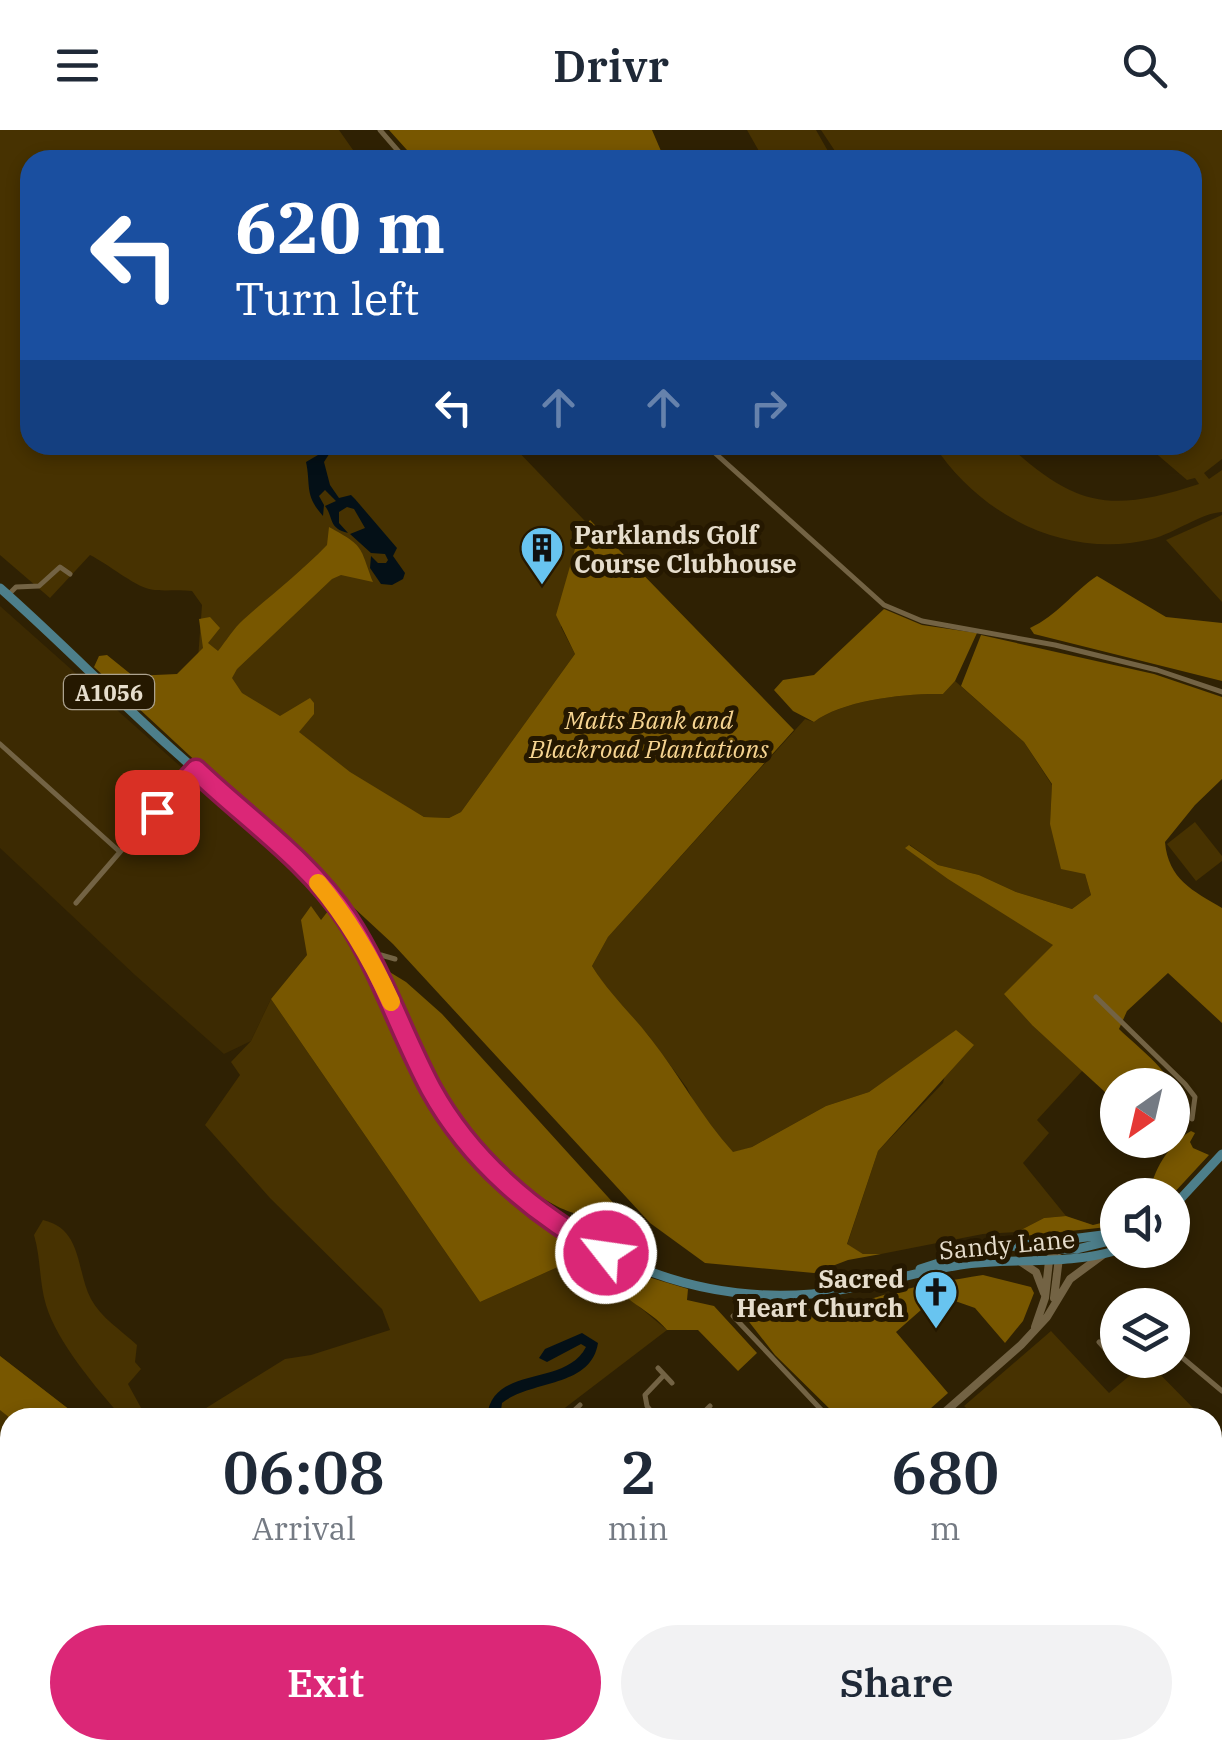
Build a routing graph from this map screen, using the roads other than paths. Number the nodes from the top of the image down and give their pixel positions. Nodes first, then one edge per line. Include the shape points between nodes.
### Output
1 (380, 130) edge
2 (397, 150) edge
3 (717, 455) edge
4 (70, 574) dead end
5 (4, 591) edge
6 (1222, 692) edge
7 (0, 744) edge
8 (196, 770) junction
9 (120, 852) junction
10 (76, 903) dead end
11 (395, 959) dead end
12 (372, 960) junction
13 (1096, 997) dead end
14 (1192, 1119) dead end
15 (1222, 1154) edge
16 (1190, 1187) edge
17 (1100, 1238) edge
18 (1100, 1243) edge
19 (987, 1250) junction
20 (1100, 1254) edge
21 (1100, 1257) edge
22 (1054, 1258) junction
23 (1020, 1262) junction
24 (900, 1278) junction
25 (1049, 1300) junction
26 (733, 1316) dead end
27 (1190, 1364) edge
28 (658, 1368) dead end
29 (664, 1375) junction
30 (672, 1383) dead end
31 (1222, 1392) edge
32 (580, 1405) dead end
33 (578, 1408) edge
34 (647, 1408) edge
35 (820, 1408) edge
36 (949, 1408) edge

1 - 2 street
3 - 6 street via 884,605 922,621 1072,649
4 - 5 street via 60,567 40,586
5 - 8 main road, Sandy Lane / A1056
7 - 9 street
8 - 9 street
8 - 12 main road, Sandy Lane / A1056 via 312,877
9 - 10 street
11 - 12 street
12 - 24 main road, Sandy Lane / A1056 via 446,1113 498,1175 581,1240 660,1275 759,1296
13 - 14 street via 1196,1097
15 - 16 main road
17 - 19 main road, Sandy Lane / A1056
18 - 22 main road
19 - 22 main road
19 - 24 main road, Sandy Lane / A1056
20 - 22 main road, Sandy Lane / A1056
21 - 25 main road
22 - 23 main road, Sandy Lane / A1056
22 - 25 main road
23 - 24 main road, Sandy Lane / A1056 via 972,1263
23 - 25 main road via 1038,1275
25 - 36 main road via 1047,1317 1031,1336
26 - 35 street
27 - 31 street
28 - 29 street
29 - 30 street
29 - 34 street via 646,1396
32 - 33 street

